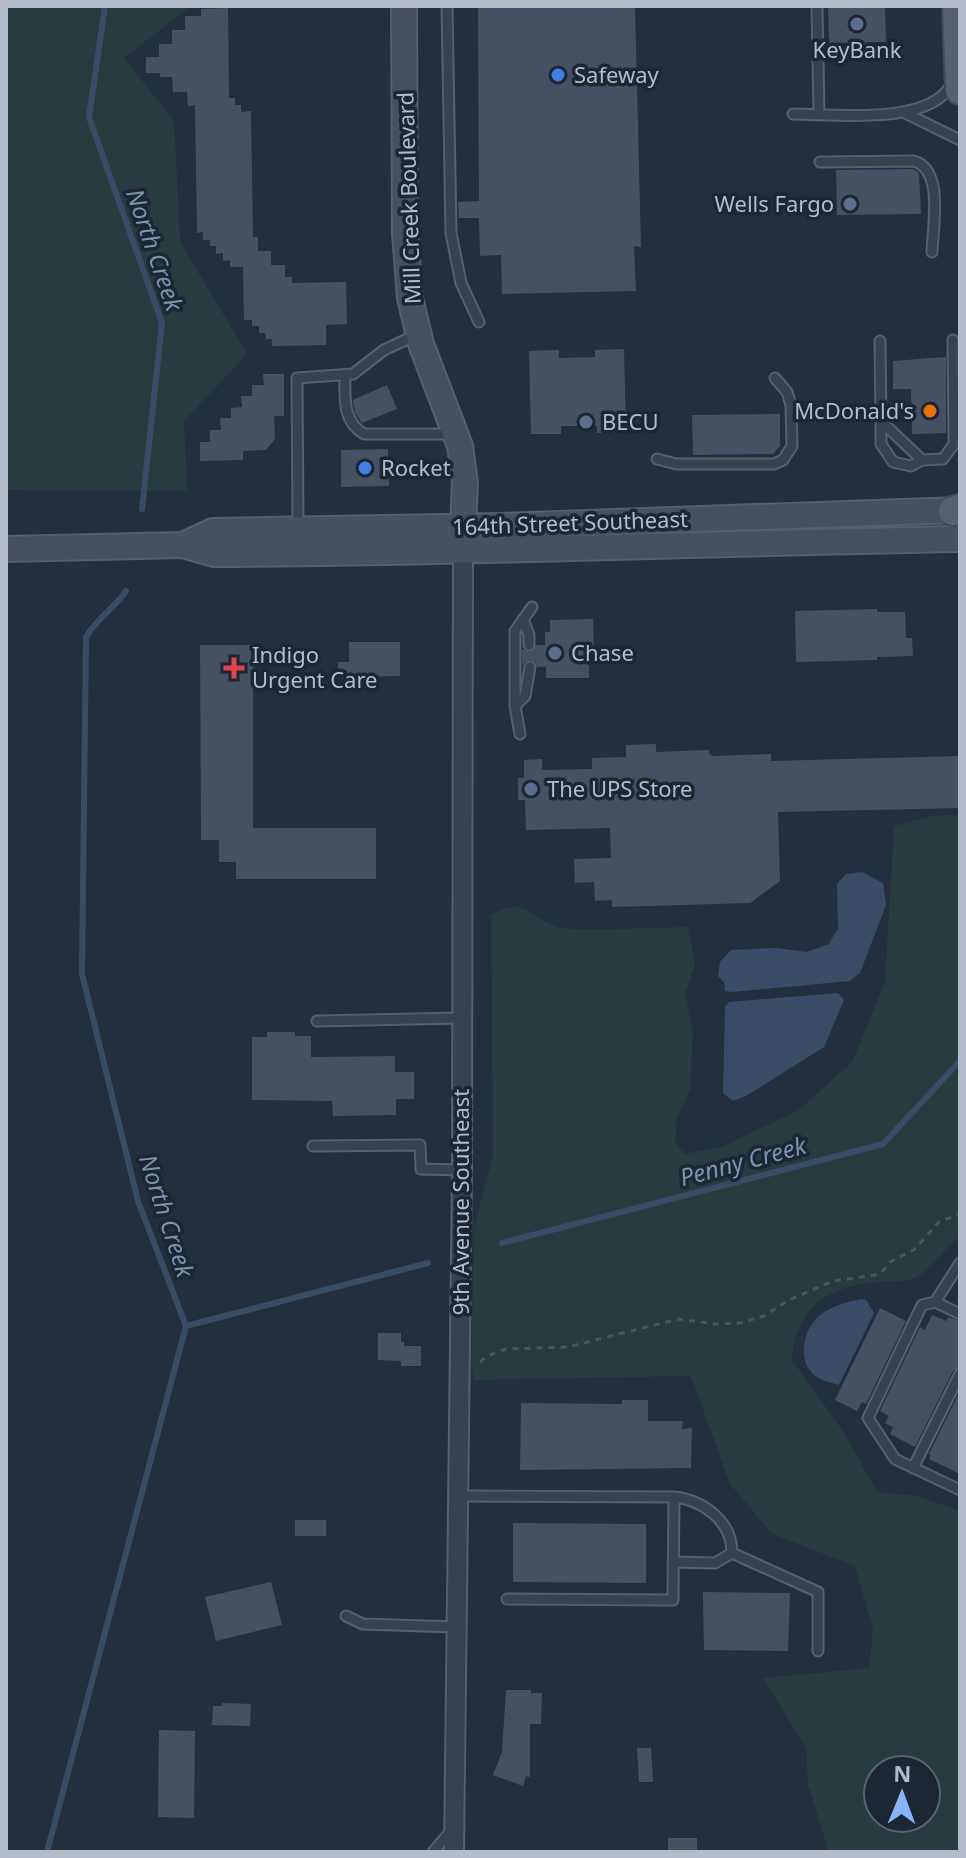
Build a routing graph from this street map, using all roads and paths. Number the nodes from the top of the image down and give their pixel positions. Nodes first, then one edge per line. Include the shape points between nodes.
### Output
1 (404, 6) edge
2 (447, 6) edge
3 (817, 6) edge
4 (957, 6) edge
5 (958, 62) edge
6 (960, 90) edge
7 (905, 113) junction
8 (793, 114) dead end
9 (819, 114) junction
10 (960, 140) edge
11 (820, 162) dead end
12 (932, 252) dead end
13 (479, 322) dead end
14 (418, 334) junction
15 (953, 340) dead end
16 (880, 341) dead end
17 (345, 375) junction
18 (775, 378) dead end
19 (881, 421) junction
20 (455, 434) junction
21 (657, 459) dead end
22 (922, 460) junction
23 (958, 510) edge
24 (463, 526) junction
25 (298, 530) junction
26 (960, 539) edge
27 (183, 545) junction
28 (6, 549) edge
29 (462, 552) junction
30 (532, 607) dead end
31 (523, 619) junction
32 (529, 645) dead end
33 (530, 667) dead end
34 (515, 706) junction
35 (520, 734) dead end
36 (462, 1018) junction
37 (317, 1021) dead end
38 (313, 1146) dead end
39 (462, 1170) junction
40 (960, 1214) edge
41 (960, 1263) edge
42 (935, 1302) junction
43 (960, 1314) edge
44 (960, 1374) edge
45 (459, 1375) junction
46 (913, 1468) junction
47 (960, 1490) edge
48 (457, 1496) junction
49 (674, 1497) junction
50 (732, 1553) junction
51 (673, 1562) junction
52 (507, 1599) dead end
53 (346, 1616) dead end
54 (455, 1627) junction
55 (818, 1651) dead end
56 (454, 1828) junction
57 (433, 1852) edge
58 (454, 1852) edge

1 - 14 main road, Mill Creek Boulevard via 405,233
2 - 13 lane via 451,233 461,283
3 - 9 lane
4 - 5 main road
5 - 6 main road
5 - 7 lane via 946,95
7 - 9 lane
7 - 10 lane
8 - 9 lane
11 - 12 lane via 922,163 932,176
14 - 17 lane
14 - 20 main road, Mill Creek Boulevard
15 - 22 lane via 954,444 943,459
16 - 19 lane
17 - 20 lane via 345,407 353,428 364,434
17 - 25 lane via 297,378
18 - 21 lane via 791,405 792,446 783,460 676,464
19 - 22 lane
19 - 22 lane via 881,444 893,462 911,466
20 - 24 main road, Mill Creek Boulevard via 465,483
23 - 24 main road, 164th Street Southeast
24 - 25 main road, 164th Street Southeast
24 - 29 street, 9th Avenue Southeast
25 - 27 main road, 164th Street Southeast via 213,531
26 - 29 main road, 164th Street Southeast
27 - 28 main road, 164th Street Southeast
27 - 29 main road, 164th Street Southeast via 214,554
29 - 36 street, 9th Avenue Southeast
30 - 31 lane
31 - 32 lane
31 - 34 lane via 515,631
33 - 34 lane via 525,696
34 - 35 lane
36 - 37 lane
36 - 39 street, 9th Avenue Southeast
38 - 39 lane via 420,1145 421,1169
39 - 45 street, 9th Avenue Southeast
40 - 45 path via 939,1222 915,1249 875,1275 833,1281 764,1316 716,1324 678,1319 568,1347 506,1349
41 - 42 lane
42 - 43 lane
42 - 46 lane via 922,1305 868,1418 895,1459
44 - 46 lane
45 - 48 street, 9th Avenue Southeast
46 - 47 lane
48 - 49 lane
48 - 54 street, 9th Avenue Southeast
49 - 50 lane via 707,1507 730,1534
49 - 51 lane
50 - 51 lane via 715,1563
50 - 55 lane via 818,1592
51 - 52 lane via 673,1600
53 - 54 lane via 363,1624
54 - 56 street, 9th Avenue Southeast
56 - 57 lane
56 - 58 street, 9th Avenue Southeast

